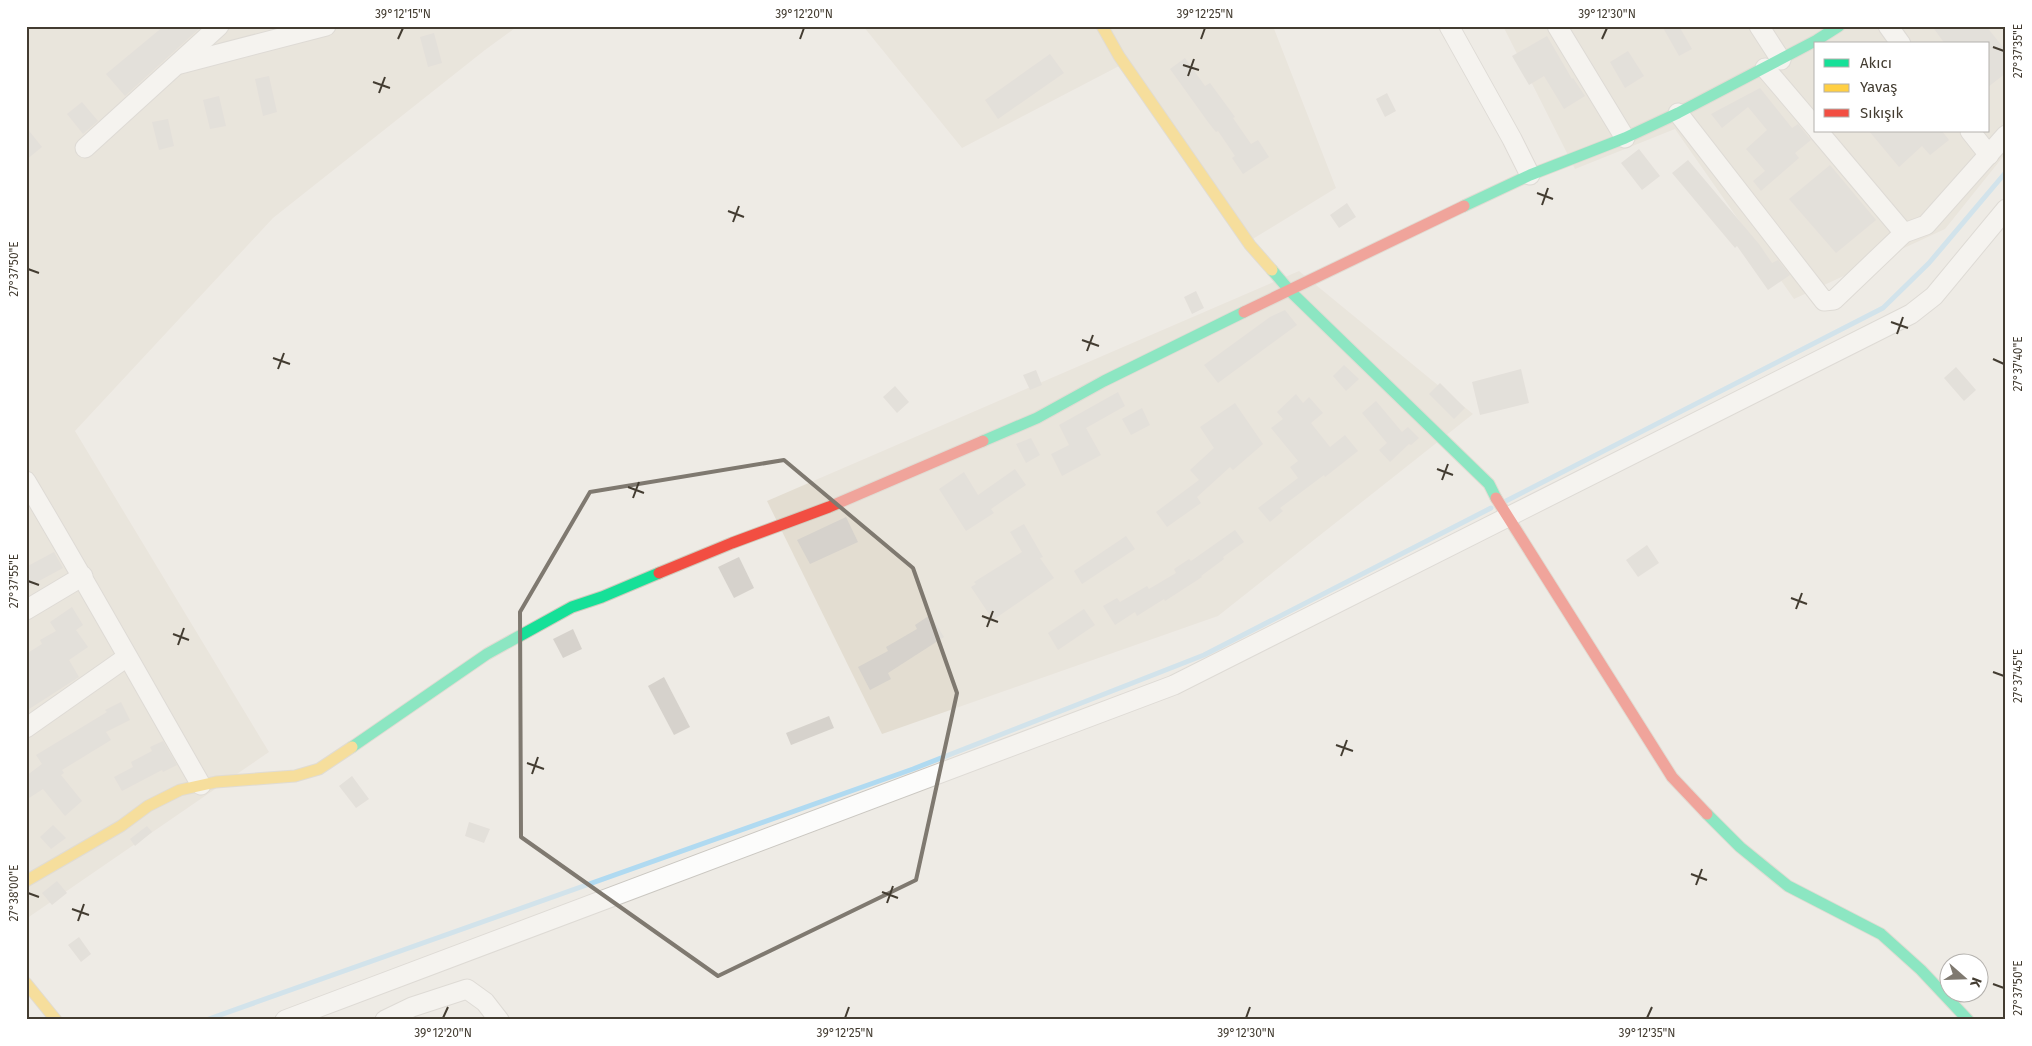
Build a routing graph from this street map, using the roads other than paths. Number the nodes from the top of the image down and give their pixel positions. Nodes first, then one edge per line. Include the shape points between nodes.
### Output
1 (219, 26) edge
2 (1102, 26) edge
3 (1449, 26) edge
4 (1557, 26) edge
5 (1759, 26) edge
6 (1840, 26) edge
7 (1888, 26) edge
8 (321, 27) edge
9 (1813, 33) edge
10 (1900, 42) edge
11 (1773, 64) junction
12 (176, 65) junction
13 (1678, 113) junction
14 (1814, 125) edge
15 (1819, 132) edge
16 (1971, 132) edge
17 (2006, 135) edge
18 (1626, 138) junction
19 (85, 148) dead end
20 (1989, 155) junction
21 (1530, 175) junction
22 (2006, 209) edge
23 (1904, 233) junction
24 (1290, 290) junction
25 (29, 491) edge
26 (1504, 511) junction
27 (82, 576) junction
28 (26, 610) edge
29 (127, 657) junction
30 (26, 728) edge
31 (201, 785) junction
32 (26, 881) edge
33 (26, 983) edge
34 (56, 1020) edge
35 (285, 1020) edge
36 (385, 1020) edge
37 (499, 1020) edge
38 (1968, 1020) edge

1 - 12 street
2 - 24 street via 1119,56 1250,245
3 - 21 street
4 - 18 street
5 - 11 street
6 - 9 street
7 - 10 street
8 - 12 street
9 - 11 street
11 - 13 street
11 - 14 street
12 - 19 street
13 - 18 street
13 - 23 street via 1824,301 1834,300
15 - 23 street
16 - 20 street
17 - 20 street
18 - 21 street
20 - 23 street via 1926,225
21 - 24 street
22 - 26 street via 1934,296 1911,314
24 - 26 street via 1488,484
24 - 31 street via 1104,381 1037,418 829,507 572,608 487,654 319,769 296,776
25 - 27 street
26 - 35 street via 1174,685
26 - 38 street via 1672,777 1740,847 1788,886 1881,934 1921,970
27 - 28 street
27 - 29 street
29 - 30 street
29 - 31 street
31 - 32 street via 180,790 148,806 121,826
33 - 34 street
36 - 37 street via 412,1007 467,989 485,1002

